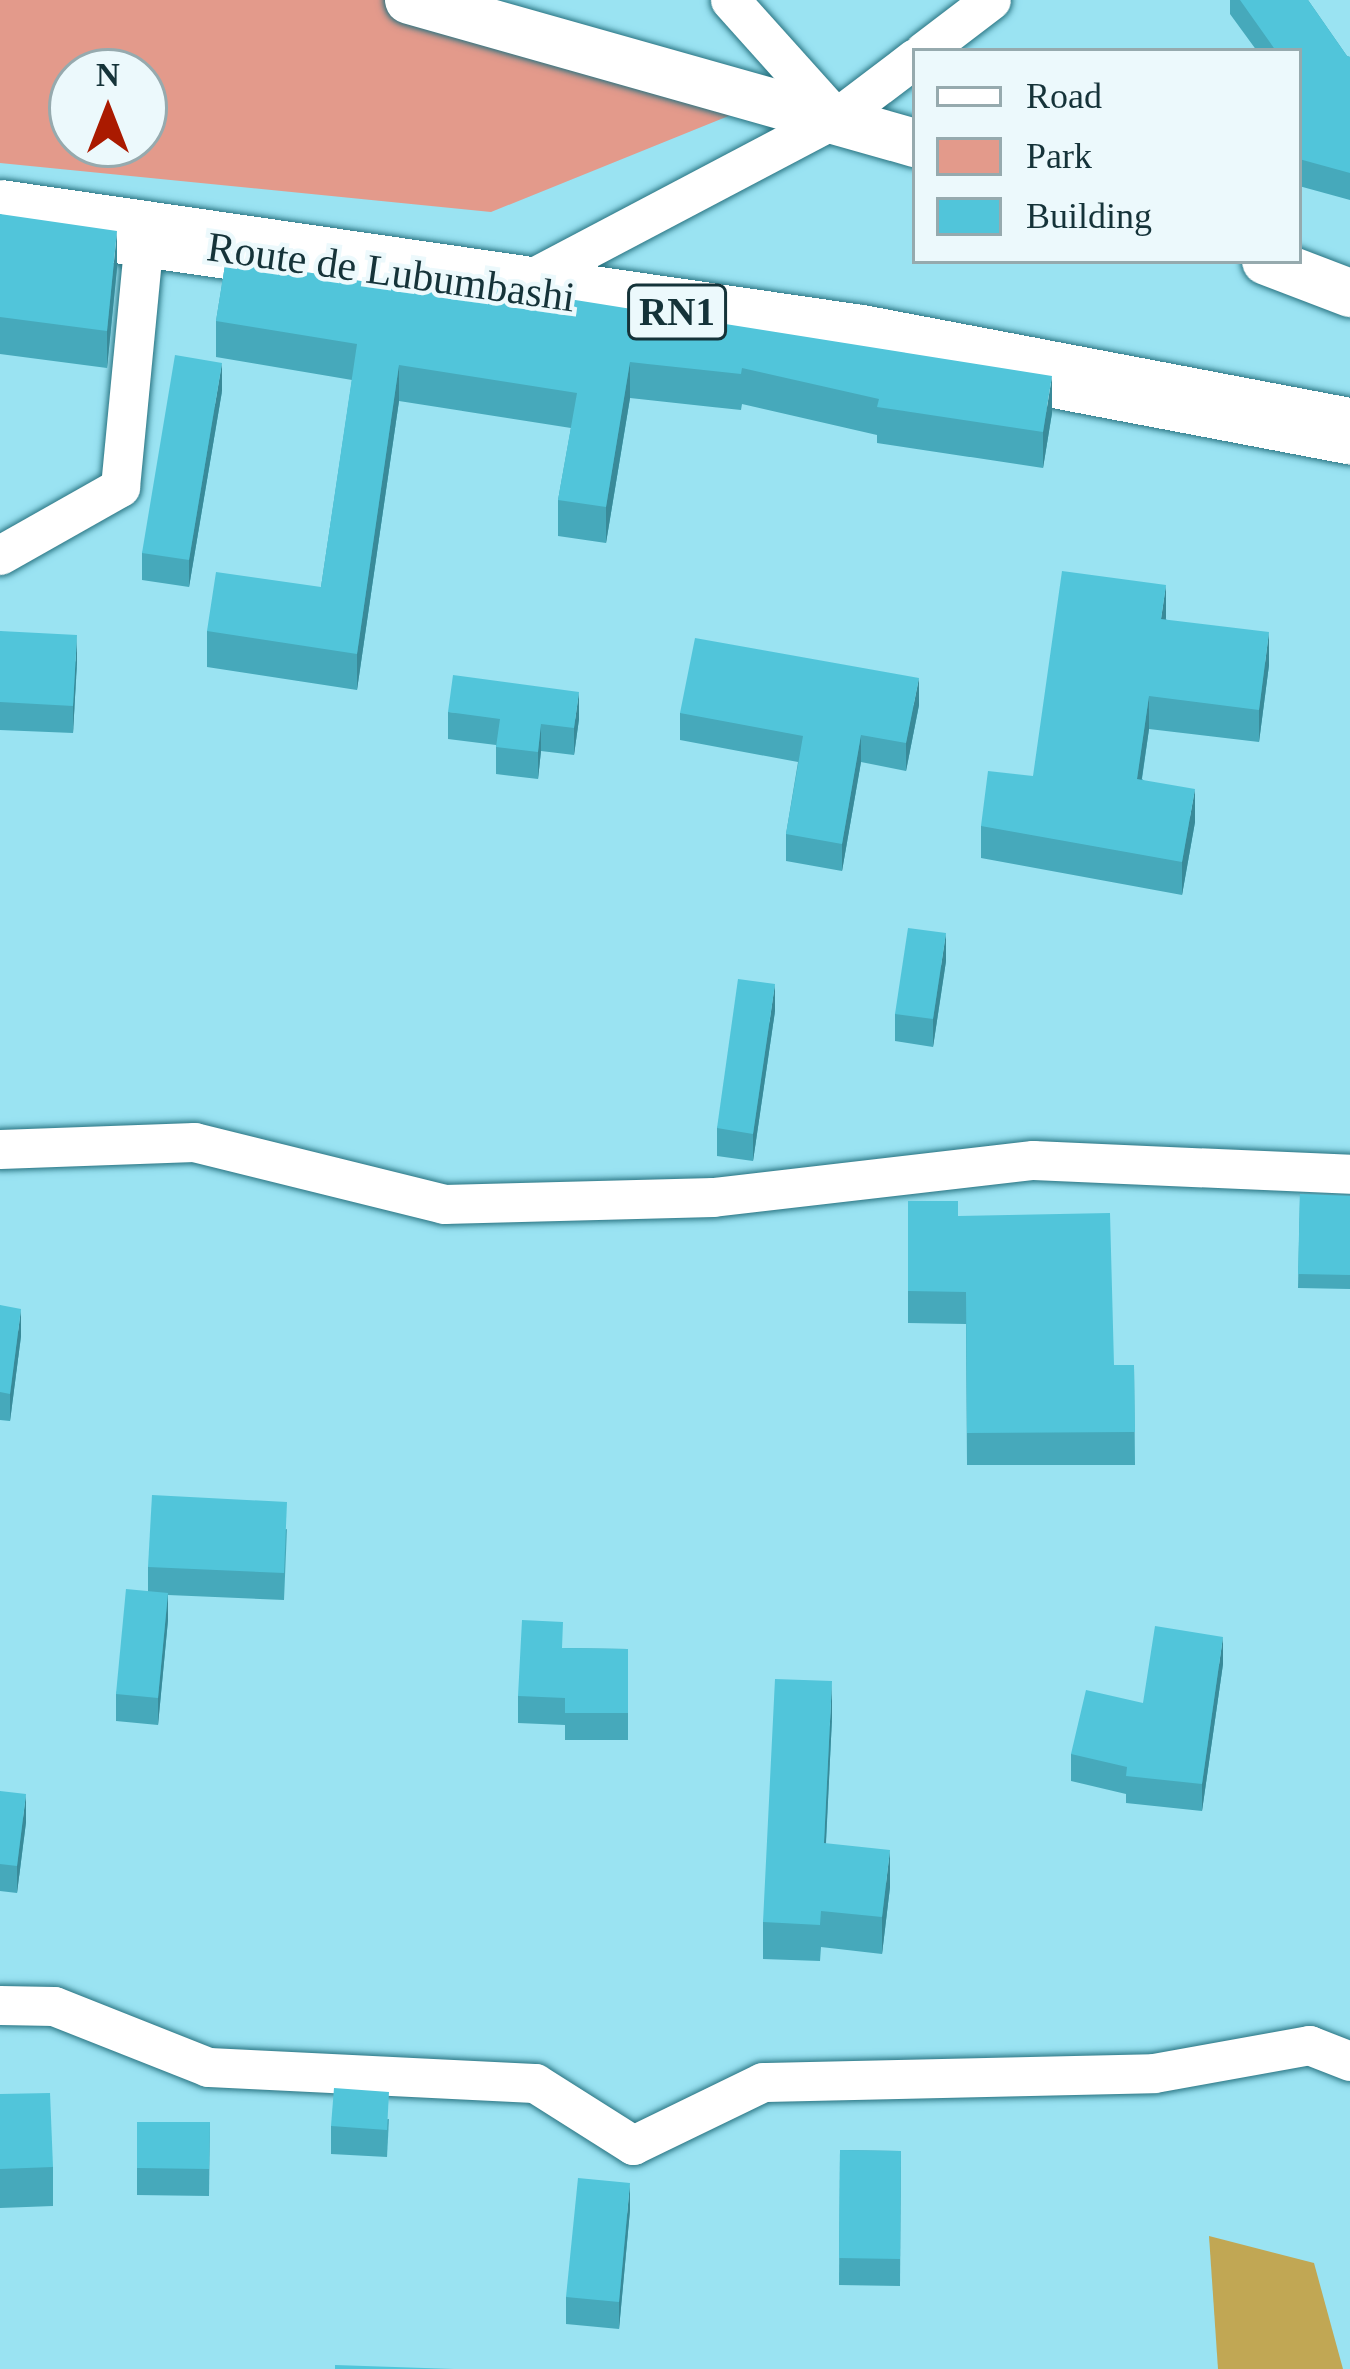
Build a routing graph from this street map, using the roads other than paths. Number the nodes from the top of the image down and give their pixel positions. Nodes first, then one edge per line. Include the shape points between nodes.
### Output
1 (409, 0) edge
2 (730, 0) edge
3 (991, 0) edge
4 (928, 48) edge
5 (912, 60) edge
6 (836, 118) junction
7 (912, 142) edge
8 (0, 212) edge
9 (143, 238) junction
10 (1274, 264) edge
11 (512, 289) junction
12 (1350, 293) edge
13 (1350, 431) edge
14 (0, 555) edge
15 (0, 1149) edge
16 (1350, 1174) edge
17 (0, 2005) edge
18 (1350, 2061) edge

1 - 6 street
2 - 6 street
3 - 4 street
5 - 6 street
6 - 7 street
6 - 11 street
8 - 9 highway, Route de Lubumbashi / RN1
9 - 11 highway, Route de Lubumbashi / RN1
9 - 14 street via 120,487
10 - 12 street
11 - 13 highway, Route de Lubumbashi / RN1 via 861,338
15 - 16 street via 194,1142 444,1204 713,1197 1034,1160
17 - 18 street via 54,2006 208,2067 536,2083 633,2145 763,2082 1154,2073 1309,2045

